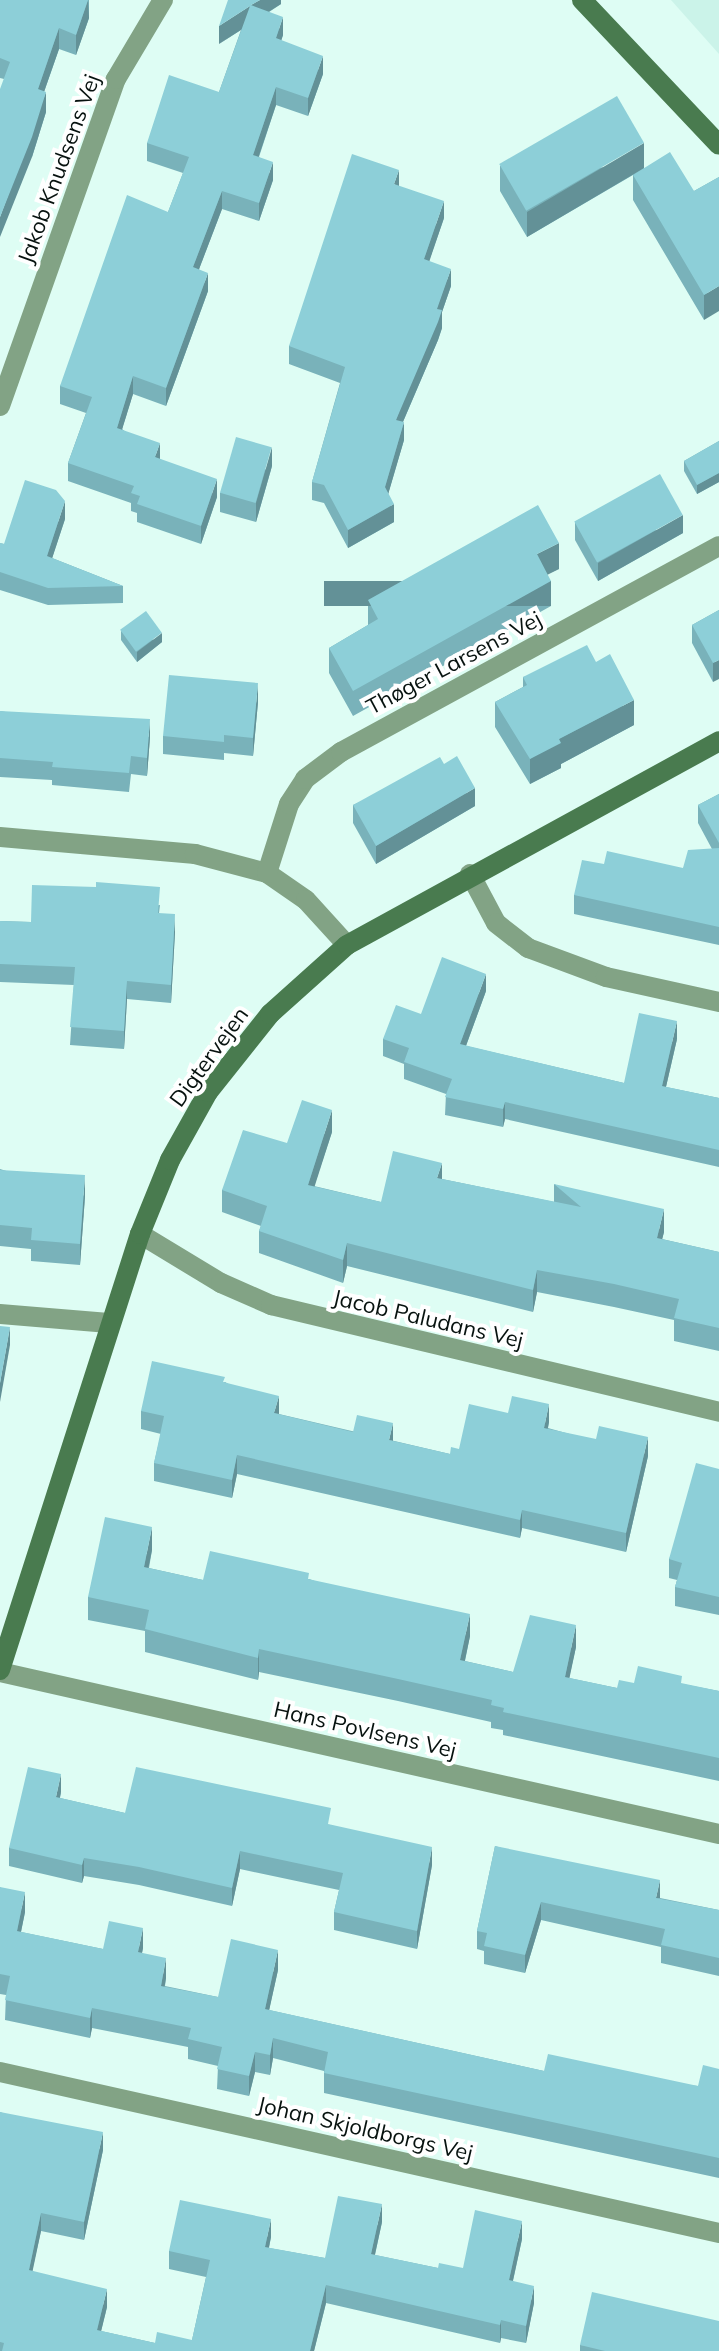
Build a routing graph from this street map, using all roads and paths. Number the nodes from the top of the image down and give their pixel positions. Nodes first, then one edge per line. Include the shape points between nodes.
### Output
1 (163, 0) edge
2 (582, 0) edge
3 (719, 145) edge
4 (0, 406) edge
5 (719, 546) edge
6 (719, 741) edge
7 (0, 837) edge
8 (267, 873) junction
9 (470, 874) junction
10 (347, 945) junction
11 (719, 1002) edge
12 (140, 1234) junction
13 (0, 1314) edge
14 (109, 1323) junction
15 (719, 1412) edge
16 (0, 1671) edge
17 (719, 1834) edge
18 (0, 2072) edge
19 (719, 2233) edge

1 - 4 street, Jakob Knudsens Vej via 116,79
2 - 3 street
5 - 8 street, Thøger Larsens Vej via 341,752 305,779 289,804
6 - 9 street, Digtervejen
7 - 8 street via 195,854
8 - 10 street via 306,900
9 - 10 street, Digtervejen
9 - 11 street via 496,923 528,948 606,977
10 - 12 street, Digtervejen via 270,1014 208,1092 170,1160
12 - 14 street, Digtervejen
12 - 15 street, Jacob Paludans Vej via 221,1283 271,1305
13 - 14 street
14 - 16 street, Digtervejen
16 - 17 street, Hans Povlsens Vej
18 - 19 street, Johan Skjoldborgs Vej

